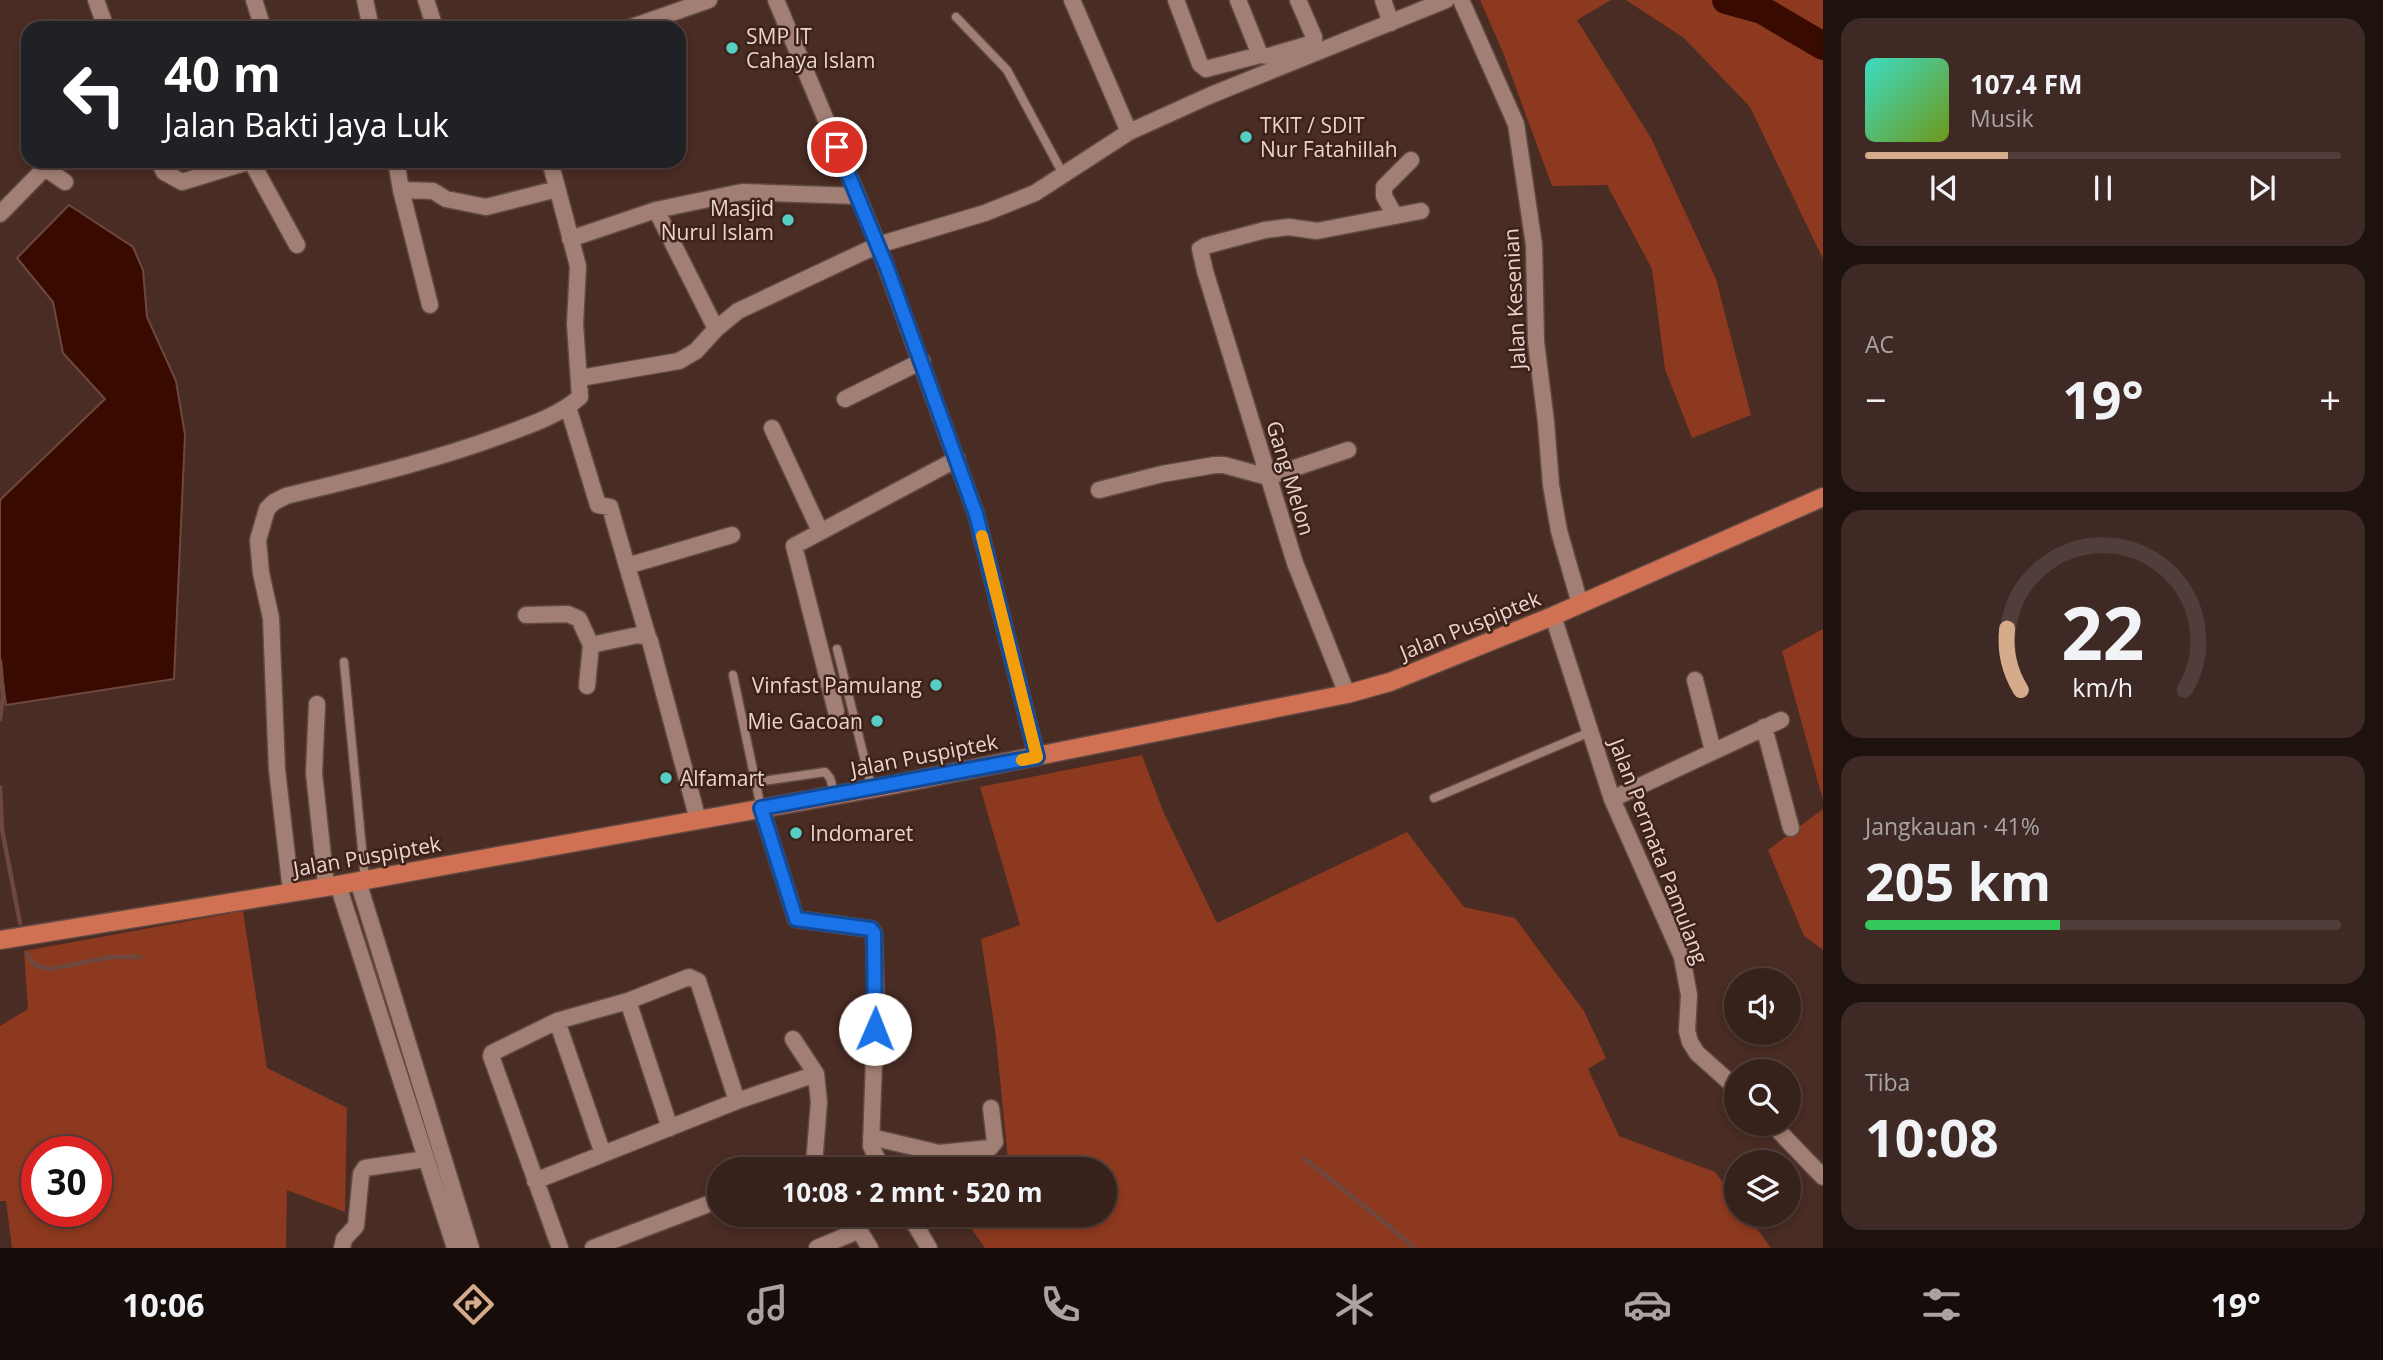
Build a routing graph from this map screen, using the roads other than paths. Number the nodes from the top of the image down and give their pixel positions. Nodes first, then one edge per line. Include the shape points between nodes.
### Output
1 (96, 0) edge
2 (254, 0) edge
3 (365, 0) edge
4 (426, 0) edge
5 (709, 0) edge
6 (776, 0) edge
7 (1072, 0) edge
8 (1176, 0) edge
9 (1238, 0) edge
10 (1298, 0) edge
11 (1383, 0) edge
12 (1446, 0) edge
13 (1461, 0) edge
14 (672, 6) edge
15 (956, 17) dead end
16 (104, 21) edge
17 (261, 21) edge
18 (370, 21) edge
19 (433, 21) edge
20 (643, 21) edge
21 (1391, 23) junction
22 (1260, 55) junction
23 (1232, 62) junction
24 (1240, 84) junction
25 (1129, 132) junction
26 (1410, 160) dead end
27 (162, 168) edge
28 (228, 168) edge
29 (255, 168) edge
30 (397, 168) edge
31 (552, 168) edge
32 (1063, 174) junction
33 (65, 182) dead end
34 (557, 189) junction
35 (401, 190) junction
36 (857, 196) junction
37 (4, 203) edge
38 (656, 210) junction
39 (1421, 211) dead end
40 (1395, 216) junction
41 (570, 239) junction
42 (878, 244) junction
43 (297, 245) dead end
44 (430, 305) dead end
45 (716, 329) junction
46 (922, 361) junction
47 (580, 378) junction
48 (845, 399) dead end
49 (568, 407) junction
50 (772, 428) dead end
51 (1348, 450) dead end
52 (957, 458) junction
53 (1268, 477) junction
54 (1099, 490) dead end
55 (1823, 497) edge
56 (820, 531) junction
57 (732, 535) dead end
58 (627, 566) junction
59 (1580, 604) junction
60 (526, 615) dead end
61 (1553, 616) junction
62 (648, 636) junction
63 (592, 645) junction
64 (837, 649) dead end
65 (344, 662) dead end
66 (733, 676) dead end
67 (1695, 680) dead end
68 (587, 686) dead end
69 (1347, 694) junction
70 (317, 705) dead end
71 (836, 711) dead end
72 (1781, 720) dead end
73 (1764, 727) junction
74 (1590, 732) junction
75 (1713, 751) junction
76 (1037, 757) junction
77 (755, 782) junction
78 (872, 789) junction
79 (835, 795) junction
80 (1434, 798) dead end
81 (1612, 799) junction
82 (761, 808) junction
83 (698, 820) junction
84 (1791, 828) dead end
85 (361, 881) junction
86 (332, 885) junction
87 (291, 891) junction
88 (0, 940) edge
89 (628, 1000) junction
90 (557, 1021) junction
91 (793, 1039) dead end
92 (414, 1062) junction
93 (397, 1069) junction
94 (816, 1074) junction
95 (1724, 1077) edge
96 (737, 1101) junction
97 (991, 1108) dead end
98 (670, 1128) junction
99 (1784, 1136) edge
100 (871, 1137) junction
101 (603, 1154) junction
102 (812, 1157) edge
103 (875, 1157) edge
104 (426, 1159) junction
105 (1823, 1177) edge
106 (535, 1181) junction
107 (707, 1205) edge
108 (858, 1227) edge
109 (917, 1227) edge
110 (860, 1230) junction
111 (820, 1247) edge
112 (342, 1248) edge
113 (455, 1248) edge
114 (471, 1248) edge
115 (559, 1248) edge
116 (593, 1248) edge
117 (870, 1248) edge
118 (929, 1248) edge

1 - 16 street
2 - 17 street
3 - 18 street
4 - 19 street
5 - 14 street
6 - 36 street
7 - 25 street
8 - 23 street via 1202,68
9 - 22 street
10 - 22 street via 1314,41
11 - 21 street
12 - 21 street
13 - 59 street, Jalan Kesenian via 1516,124 1534,245 1536,342 1551,485
14 - 20 street
15 - 32 lane via 1007,70
21 - 24 street
22 - 23 street
23 - 24 street
24 - 25 street
25 - 32 street
26 - 40 street via 1384,187
27 - 28 street via 182,182
29 - 43 street
30 - 35 street
31 - 34 street
32 - 42 street via 985,214
33 - 37 street via 45,168
34 - 35 street via 486,207 446,199 433,191
34 - 41 street
35 - 44 street
36 - 38 street via 751,191
36 - 42 street
38 - 41 street
38 - 45 street
39 - 40 street
40 - 53 street, Gang Melon via 1317,231 1265,230 1200,249
41 - 47 street via 578,266 575,324
42 - 45 street via 738,311
42 - 46 street
45 - 47 street via 696,351 679,361
46 - 48 street
46 - 52 street
47 - 49 street via 582,394
49 - 58 street via 598,505 610,506
49 - 87 street via 429,460 286,496 267,509 258,540 271,618 276,770
50 - 56 street
51 - 53 street
52 - 56 street
52 - 76 street via 976,514
53 - 54 street via 1215,465
53 - 69 street, Gang Melon via 1295,563
55 - 59 main road, Jalan Puspiptek
56 - 71 street via 794,548
57 - 58 street
58 - 62 street
59 - 61 main road, Jalan Puspiptek
60 - 63 street via 568,614 579,619
61 - 69 main road, Jalan Puspiptek via 1390,682
61 - 74 street, Jalan Permata Pamulang
62 - 63 street
62 - 83 street
63 - 68 street
64 - 78 lane
65 - 85 lane
66 - 77 lane
67 - 75 street
69 - 76 main road, Jalan Puspiptek
70 - 86 street via 314,773
72 - 73 street
73 - 75 street
73 - 84 street
74 - 80 lane
74 - 81 street, Jalan Permata Pamulang
75 - 81 street
76 - 78 main road, Jalan Puspiptek
77 - 79 lane via 825,772
77 - 82 lane
78 - 79 main road, Jalan Puspiptek
79 - 82 main road, Jalan Puspiptek
81 - 95 street, Jalan Permata Pamulang via 1682,957 1692,1046
82 - 83 main road, Jalan Puspiptek
82 - 100 street via 796,919 874,933
83 - 85 main road, Jalan Puspiptek
85 - 86 main road, Jalan Puspiptek
85 - 92 street
86 - 87 main road, Jalan Puspiptek
86 - 93 street
87 - 88 main road, Jalan Puspiptek
89 - 90 street
89 - 96 street via 689,977 698,981
89 - 98 street
90 - 101 street
90 - 106 street via 491,1056
91 - 94 street
92 - 93 street
92 - 114 street
93 - 104 street
94 - 96 street
94 - 102 street via 819,1102
96 - 98 street
97 - 100 street via 995,1142 990,1147 939,1153
98 - 101 street
99 - 105 street
100 - 103 street
101 - 106 street
104 - 112 street via 365,1168 356,1226
104 - 113 street
106 - 115 street
107 - 116 street
108 - 110 street
109 - 118 street
110 - 111 street
110 - 117 street

